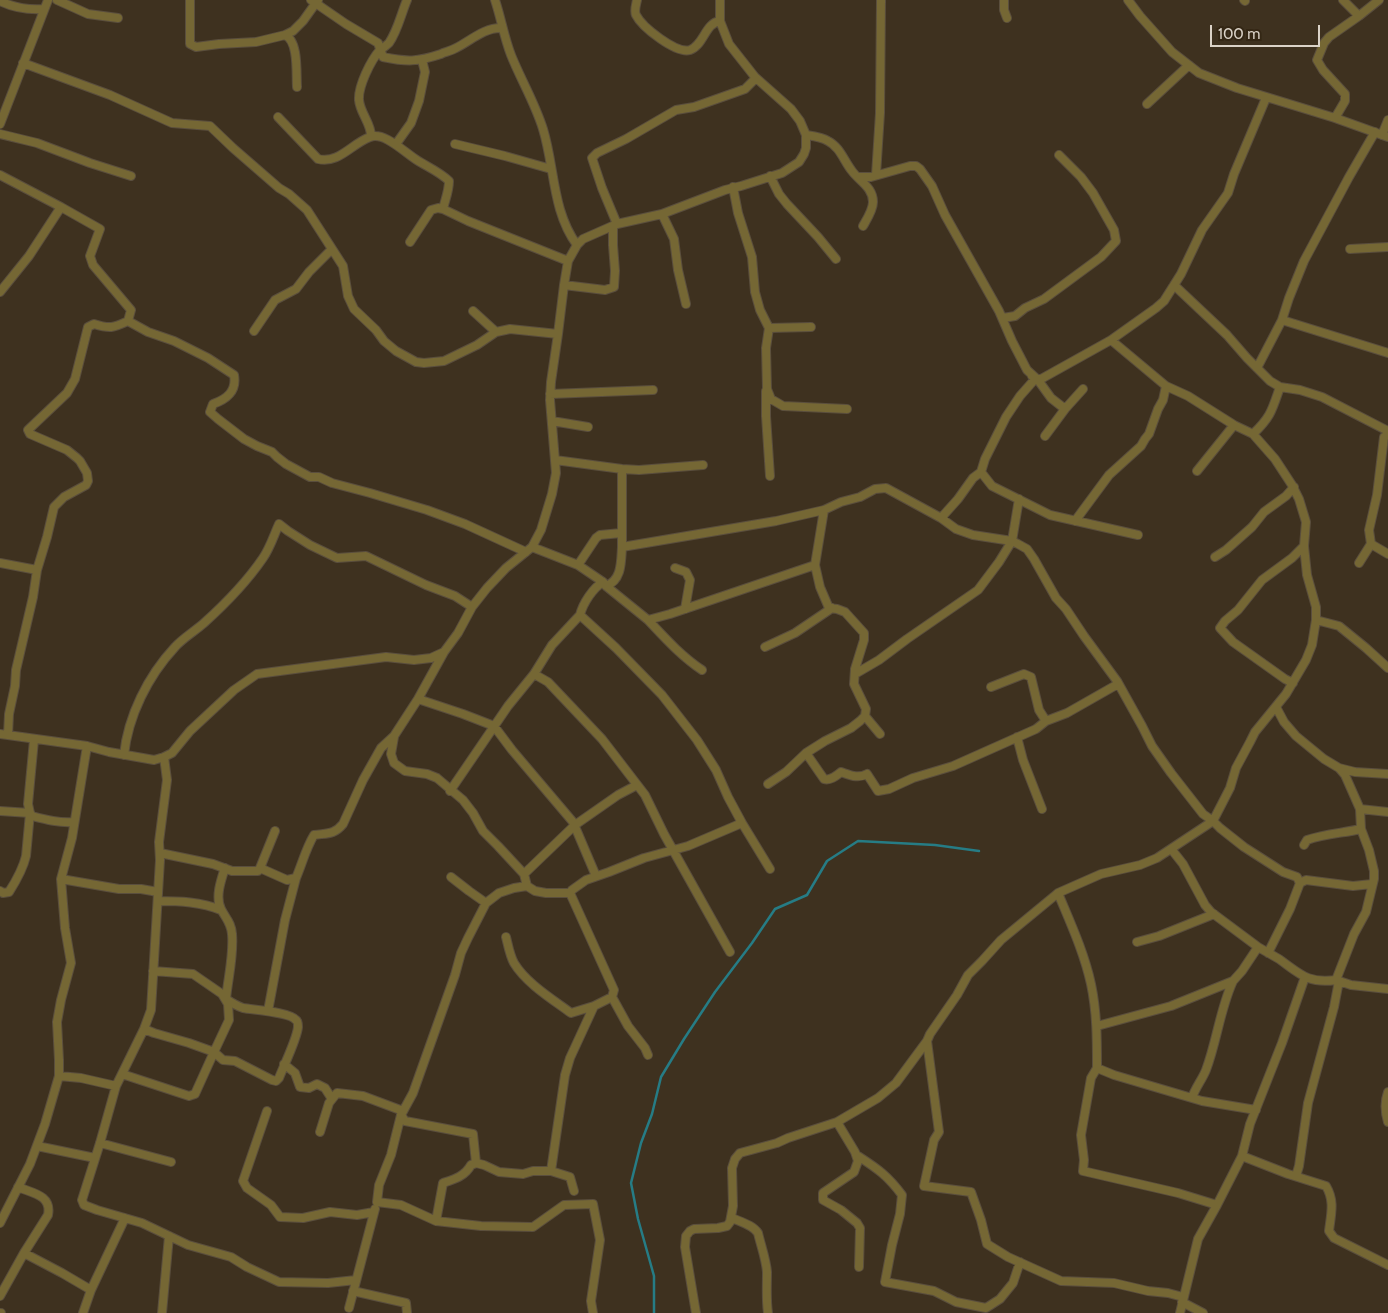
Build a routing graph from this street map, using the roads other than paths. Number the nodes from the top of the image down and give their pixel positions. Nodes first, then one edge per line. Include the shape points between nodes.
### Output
1 (48, 0) edge
2 (57, 0) edge
3 (190, 0) edge
4 (407, 0) edge
5 (495, 0) edge
6 (636, 0) edge
7 (720, 0) edge
8 (881, 0) edge
9 (1004, 0) edge
10 (1128, 0) edge
11 (1343, 0) edge
12 (1379, 0) edge
13 (315, 1) edge
14 (0, 2) edge
15 (44, 9) junction
16 (1359, 16) junction
17 (118, 18) dead end
18 (1007, 18) dead end
19 (720, 20) junction
20 (502, 28) junction
21 (285, 35) junction
22 (380, 50) junction
23 (422, 60) junction
24 (23, 63) junction
25 (1189, 65) junction
26 (756, 78) junction
27 (296, 87) dead end
28 (1266, 98) junction
29 (1147, 104) dead end
30 (278, 117) dead end
31 (1335, 118) junction
32 (1388, 120) edge
33 (0, 124) edge
34 (0, 134) edge
35 (806, 135) junction
36 (1382, 135) edge
37 (371, 136) junction
38 (396, 144) junction
39 (454, 144) dead end
40 (1059, 154) dead end
41 (551, 169) junction
42 (0, 175) edge
43 (131, 176) dead end
44 (770, 176) junction
45 (876, 176) junction
46 (859, 177) junction
47 (733, 188) junction
48 (61, 207) junction
49 (443, 209) junction
50 (662, 214) junction
51 (615, 225) junction
52 (862, 226) dead end
53 (410, 242) dead end
54 (578, 245) junction
55 (1388, 248) edge
56 (332, 249) junction
57 (1350, 249) dead end
58 (836, 259) dead end
59 (568, 261) junction
60 (564, 285) junction
61 (1174, 285) junction
62 (0, 292) edge
63 (686, 304) dead end
64 (473, 311) dead end
65 (1003, 318) junction
66 (1282, 320) junction
67 (128, 321) junction
68 (811, 327) dead end
69 (769, 328) junction
70 (254, 331) dead end
71 (496, 332) junction
72 (558, 334) junction
73 (1110, 340) junction
74 (1388, 353) edge
75 (1257, 368) junction
76 (1035, 378) junction
77 (1166, 386) junction
78 (1280, 387) junction
79 (766, 389) junction
80 (1083, 389) dead end
81 (653, 390) dead end
82 (550, 394) junction
83 (847, 409) dead end
84 (1065, 409) junction
85 (552, 421) junction
86 (1234, 425) junction
87 (588, 427) dead end
88 (1388, 430) edge
89 (1253, 434) junction
90 (1388, 435) edge
91 (1045, 436) dead end
92 (555, 460) junction
93 (703, 465) dead end
94 (622, 469) junction
95 (1197, 471) dead end
96 (981, 472) junction
97 (770, 476) dead end
98 (1294, 487) junction
99 (1019, 498) junction
100 (824, 510) junction
101 (941, 518) junction
102 (1075, 521) junction
103 (621, 533) junction
104 (1138, 534) dead end
105 (1012, 541) junction
106 (1371, 544) junction
107 (1304, 546) junction
108 (622, 547) junction
109 (529, 550) junction
110 (1388, 554) edge
111 (1215, 557) dead end
112 (0, 563) edge
113 (1359, 563) dead end
114 (578, 565) junction
115 (815, 565) junction
116 (675, 568) dead end
117 (37, 570) junction
118 (605, 584) junction
119 (472, 607) junction
120 (832, 608) junction
121 (684, 609) junction
122 (580, 614) junction
123 (648, 620) junction
124 (1316, 620) junction
125 (765, 647) dead end
126 (444, 652) junction
127 (1388, 668) edge
128 (702, 670) dead end
129 (534, 674) junction
130 (855, 674) junction
131 (1293, 682) junction
132 (1118, 684) junction
133 (991, 686) dead end
134 (418, 699) junction
135 (1276, 707) junction
136 (865, 716) junction
137 (1046, 721) junction
138 (494, 726) junction
139 (880, 734) dead end
140 (4, 735) edge
141 (394, 736) junction
142 (1018, 737) junction
143 (34, 740) junction
144 (87, 746) junction
145 (806, 753) junction
146 (124, 755) junction
147 (164, 757) junction
148 (1339, 768) junction
149 (1388, 774) edge
150 (768, 784) dead end
151 (637, 785) junction
152 (450, 791) junction
153 (1042, 809) dead end
154 (1360, 809) junction
155 (0, 811) edge
156 (1388, 812) edge
157 (30, 813) junction
158 (1213, 821) junction
159 (74, 822) junction
160 (742, 823) junction
161 (575, 825) junction
162 (1361, 829) junction
163 (275, 831) dead end
164 (1304, 845) dead end
165 (673, 850) junction
166 (1172, 850) junction
167 (160, 853) junction
168 (225, 868) junction
169 (260, 868) junction
170 (770, 869) dead end
171 (524, 874) junction
172 (596, 876) junction
173 (451, 877) dead end
174 (296, 878) junction
175 (61, 879) junction
176 (1300, 882) junction
177 (1372, 884) junction
178 (528, 886) junction
179 (0, 891) edge
180 (158, 892) junction
181 (570, 893) junction
182 (1058, 893) junction
183 (158, 901) junction
184 (486, 903) junction
185 (221, 910) junction
186 (1214, 914) junction
187 (506, 936) dead end
188 (1137, 942) dead end
189 (1258, 947) junction
190 (730, 952) dead end
191 (1268, 953) junction
192 (153, 971) junction
193 (1305, 977) junction
194 (1233, 981) junction
195 (1338, 981) junction
196 (1388, 989) edge
197 (612, 997) junction
198 (226, 1000) junction
199 (594, 1006) junction
200 (268, 1011) junction
201 (1097, 1026) junction
202 (144, 1029) junction
203 (927, 1041) junction
204 (214, 1052) junction
205 (648, 1055) dead end
206 (284, 1064) junction
207 (1097, 1068) junction
208 (122, 1074) junction
209 (58, 1076) junction
210 (116, 1086) junction
211 (1388, 1092) edge
212 (1192, 1098) junction
213 (332, 1099) junction
214 (1256, 1110) junction
215 (267, 1111) dead end
216 (402, 1113) junction
217 (837, 1122) junction
218 (1388, 1122) edge
219 (320, 1132) dead end
220 (100, 1143) junction
221 (37, 1146) junction
222 (858, 1156) junction
223 (1242, 1156) junction
224 (95, 1158) junction
225 (171, 1162) dead end
226 (476, 1163) junction
227 (551, 1171) junction
228 (1296, 1176) junction
229 (18, 1187) junction
230 (574, 1191) dead end
231 (377, 1202) junction
232 (1217, 1205) junction
233 (374, 1212) junction
234 (125, 1218) junction
235 (732, 1218) junction
236 (436, 1221) junction
237 (0, 1223) edge
238 (168, 1236) junction
239 (24, 1254) junction
240 (1020, 1262) junction
241 (1388, 1265) edge
242 (859, 1268) dead end
243 (356, 1280) junction
244 (91, 1290) junction
245 (353, 1291) junction
246 (0, 1296) edge
247 (1182, 1300) junction
248 (349, 1308) dead end
249 (83, 1313) edge
250 (162, 1313) edge
251 (407, 1313) edge
252 (593, 1313) edge
253 (696, 1313) edge
254 (768, 1313) edge
255 (1180, 1313) edge
256 (1203, 1313) edge

1 - 15 street
2 - 17 street via 88,14
3 - 21 street via 190,44 196,47 256,42
4 - 22 street via 396,29
5 - 20 street
6 - 19 street via 636,14 643,23 663,41 682,50 693,49 712,24
7 - 19 street
8 - 45 street
9 - 18 street
10 - 25 street via 1172,52
11 - 16 street
12 - 16 street
13 - 21 street via 303,21
13 - 22 street via 378,42
14 - 15 street via 33,10
15 - 24 street
16 - 31 street via 1324,43 1317,60 1345,94 1345,101
19 - 26 street via 729,44
20 - 23 street via 470,38 454,49
20 - 41 street via 523,84 535,105
21 - 27 street via 294,44
22 - 23 street via 382,56
22 - 37 street via 368,67 359,100
23 - 38 street via 425,72 419,101 411,123
24 - 33 street
24 - 56 street via 110,95 172,123 210,126 306,210
25 - 28 street via 1199,73
25 - 29 street
26 - 35 street via 791,109
26 - 51 street via 745,89 676,110 592,158
28 - 31 street
28 - 61 street via 1228,193 1202,230
30 - 37 street via 318,159 326,161
31 - 36 street
32 - 36 street
34 - 43 street via 37,143
35 - 44 street via 806,148 798,162 782,173
35 - 46 street via 828,140 837,147 850,170
36 - 66 street via 1349,177 1304,261
37 - 38 street
38 - 49 street via 449,182
39 - 41 street
40 - 65 street via 1093,193 1114,230 1116,242 1044,299 1015,316
41 - 54 street via 561,216
42 - 48 street
44 - 47 street
44 - 58 street via 786,204
45 - 46 street
45 - 65 street via 910,166 920,169
46 - 52 street via 872,193 874,204
47 - 50 street
47 - 69 street via 752,257 755,292
48 - 62 street via 29,256
48 - 67 street via 100,229 90,256 131,310
49 - 53 street via 431,210
49 - 59 street
50 - 51 street
50 - 63 street via 674,239
51 - 54 street via 583,239
51 - 60 street via 614,288 605,290
54 - 59 street
55 - 57 street
56 - 70 street via 296,289 275,300
56 - 71 street via 343,266 348,296 354,309 396,352 416,362 444,361 478,345
59 - 60 street
60 - 72 street
61 - 73 street via 1156,308
61 - 75 street
64 - 71 street
65 - 76 street via 1027,370
66 - 74 street
66 - 75 street
67 - 109 street via 208,358 234,375 236,383 232,391 213,404 210,412 244,439 272,452 310,477 427,510
67 - 117 street via 107,328 94,324 88,327 75,379 67,393 28,430 30,434 67,450 80,461 88,477 86,485 64,497 54,508
68 - 69 street
69 - 79 street
71 - 72 street via 510,328
72 - 82 street
73 - 76 street via 1046,376
73 - 77 street
75 - 78 street
76 - 84 street
76 - 96 street via 1006,417
77 - 86 street
77 - 102 street via 1145,440 1109,474
78 - 88 street via 1322,397
78 - 89 street via 1271,413
79 - 83 street via 771,400 783,406
79 - 97 street
80 - 84 street
81 - 82 street
82 - 85 street
84 - 91 street
85 - 87 street
85 - 92 street
86 - 89 street
86 - 95 street
89 - 98 street
90 - 106 street via 1384,437 1369,530
92 - 94 street
92 - 109 street via 552,494 541,530
93 - 94 street
94 - 103 street
96 - 99 street via 992,486
96 - 101 street
98 - 107 street via 1306,522
98 - 111 street
99 - 102 street via 1050,515
99 - 105 street
100 - 101 street via 875,489 886,488
100 - 108 street via 749,527
100 - 115 street
101 - 105 street via 956,529 973,535
102 - 104 street
103 - 108 street
103 - 114 street via 596,538
105 - 130 street via 978,590
105 - 132 street via 1027,549 1056,598
106 - 110 street
106 - 113 street
107 - 124 street
107 - 131 street via 1262,580 1220,628 1233,642
108 - 118 street via 616,580
109 - 114 street
109 - 119 street via 506,568
112 - 117 street
114 - 118 street
115 - 120 street via 827,605
115 - 121 street
116 - 121 street via 686,572 690,580
117 - 140 street
118 - 122 street via 592,592
118 - 123 street
119 - 126 street
119 - 146 street via 455,596 366,556 337,558 279,524 264,557 235,592 205,623 176,646 154,673 136,709 125,740
120 - 125 street via 796,633
120 - 130 street via 845,612 864,633
121 - 123 street
122 - 129 street via 552,645
122 - 160 street via 662,695 697,740
123 - 128 street via 670,644
124 - 127 street via 1339,626
124 - 131 street via 1312,645
126 - 134 street
126 - 147 street via 414,660 386,658 257,674 234,690 190,731 172,753
129 - 138 street
129 - 151 street via 548,682 602,739
130 - 136 street via 854,684 866,709
131 - 135 street
132 - 137 street
132 - 158 street via 1161,760 1202,814
133 - 137 street via 1024,674 1031,677 1039,710
134 - 138 street
134 - 141 street
135 - 148 street via 1296,736
135 - 158 street via 1250,742
136 - 139 street
136 - 145 street via 851,728
137 - 142 street
138 - 152 street
138 - 161 street
140 - 143 street
141 - 152 street via 391,754 394,763 405,771 437,778
141 - 174 street via 381,748 343,824 333,833 314,835
142 - 145 street via 953,766 878,791 867,774 855,777 841,772 827,780
142 - 153 street via 1023,760
143 - 144 street
143 - 157 street
144 - 146 street
144 - 159 street
145 - 150 street
146 - 147 street via 154,760
147 - 167 street via 167,780
148 - 149 street
148 - 154 street
151 - 161 street
151 - 165 street
152 - 171 street via 462,800 483,831
154 - 156 street
154 - 162 street
155 - 157 street
157 - 159 street via 51,821
157 - 179 street via 25,862 9,892
158 - 166 street
158 - 176 street via 1244,847 1283,872 1297,877
159 - 175 street
160 - 165 street
160 - 170 street
161 - 171 street
161 - 172 street
162 - 164 street via 1319,836 1307,840
162 - 177 street via 1374,871
163 - 169 street
165 - 172 street
165 - 190 street
166 - 182 street via 1140,865 1101,874
166 - 186 street
167 - 168 street
167 - 180 street
168 - 169 street via 258,871
168 - 185 street via 220,889
169 - 174 street via 287,880
171 - 178 street
172 - 181 street
173 - 184 street
174 - 200 street
175 - 180 street
175 - 209 street via 71,963 57,1022
176 - 177 street via 1353,886
176 - 191 street
177 - 195 street via 1366,912 1354,934
178 - 181 street via 546,893
178 - 184 street via 499,893
180 - 183 street
181 - 197 street via 611,982
182 - 201 street via 1091,982
182 - 203 street via 1002,940 968,975
183 - 185 street via 207,904
183 - 192 street
184 - 216 street via 461,953 413,1093
185 - 198 street via 230,923 232,933
186 - 188 street
186 - 189 street
187 - 199 street via 513,962 544,994 571,1013
189 - 191 street
189 - 194 street
191 - 193 street
192 - 198 street via 193,974
192 - 202 street via 151,1010
193 - 195 street via 1325,982
193 - 214 street
194 - 201 street via 1171,1006
194 - 212 street via 1206,1070
195 - 196 street
195 - 228 street via 1308,1103
197 - 199 street
197 - 205 street
198 - 200 street via 245,1008
198 - 204 street via 229,1020
199 - 227 street via 565,1075
200 - 206 street via 295,1018 298,1022 296,1036
201 - 207 street
202 - 204 street
202 - 208 street
203 - 217 street via 896,1083 878,1098
203 - 240 street via 938,1132 924,1186 971,1192 987,1244
204 - 206 street via 223,1060 235,1061 272,1080 279,1078
204 - 208 street via 195,1094 189,1096
206 - 213 street via 295,1072 300,1086 308,1088 317,1084 325,1088
207 - 212 street
207 - 232 street via 1091,1078 1081,1136 1083,1171
208 - 210 street
209 - 210 street
209 - 221 street
210 - 220 street
211 - 218 street via 1385,1101
212 - 214 street
213 - 216 street via 337,1093 363,1096
213 - 219 street
214 - 223 street
215 - 233 street via 243,1181 247,1188 271,1205 280,1217
216 - 226 street via 405,1121 474,1134
216 - 231 street via 379,1185
217 - 222 street
217 - 235 street via 740,1153 732,1168
220 - 224 street
220 - 225 street
221 - 224 street
221 - 229 street
222 - 240 street via 890,1180 902,1195 884,1282 934,1290 956,1302 986,1308 1000,1299 1013,1282
222 - 242 street via 854,1172 822,1193 822,1197 860,1228
223 - 228 street
223 - 232 street
224 - 234 street via 82,1200 84,1205
226 - 227 street via 498,1172
226 - 236 street via 457,1179 443,1183
227 - 230 street via 570,1177
228 - 241 street via 1326,1186 1332,1196 1329,1231 1334,1238
229 - 237 street
229 - 239 street via 43,1197 50,1208
231 - 233 street
231 - 236 street via 401,1205
232 - 247 street via 1198,1239
233 - 243 street
234 - 238 street
234 - 244 street
235 - 253 street via 727,1226 694,1229 686,1236
235 - 254 street via 751,1226 758,1233 767,1271
236 - 252 street via 533,1227 564,1205 593,1204 600,1240
238 - 243 street via 231,1257 279,1282
238 - 250 street
239 - 244 street
239 - 246 street
240 - 247 street via 1060,1281 1114,1283
243 - 245 street
244 - 249 street
245 - 248 street
245 - 251 street via 406,1303
247 - 255 street
247 - 256 street

